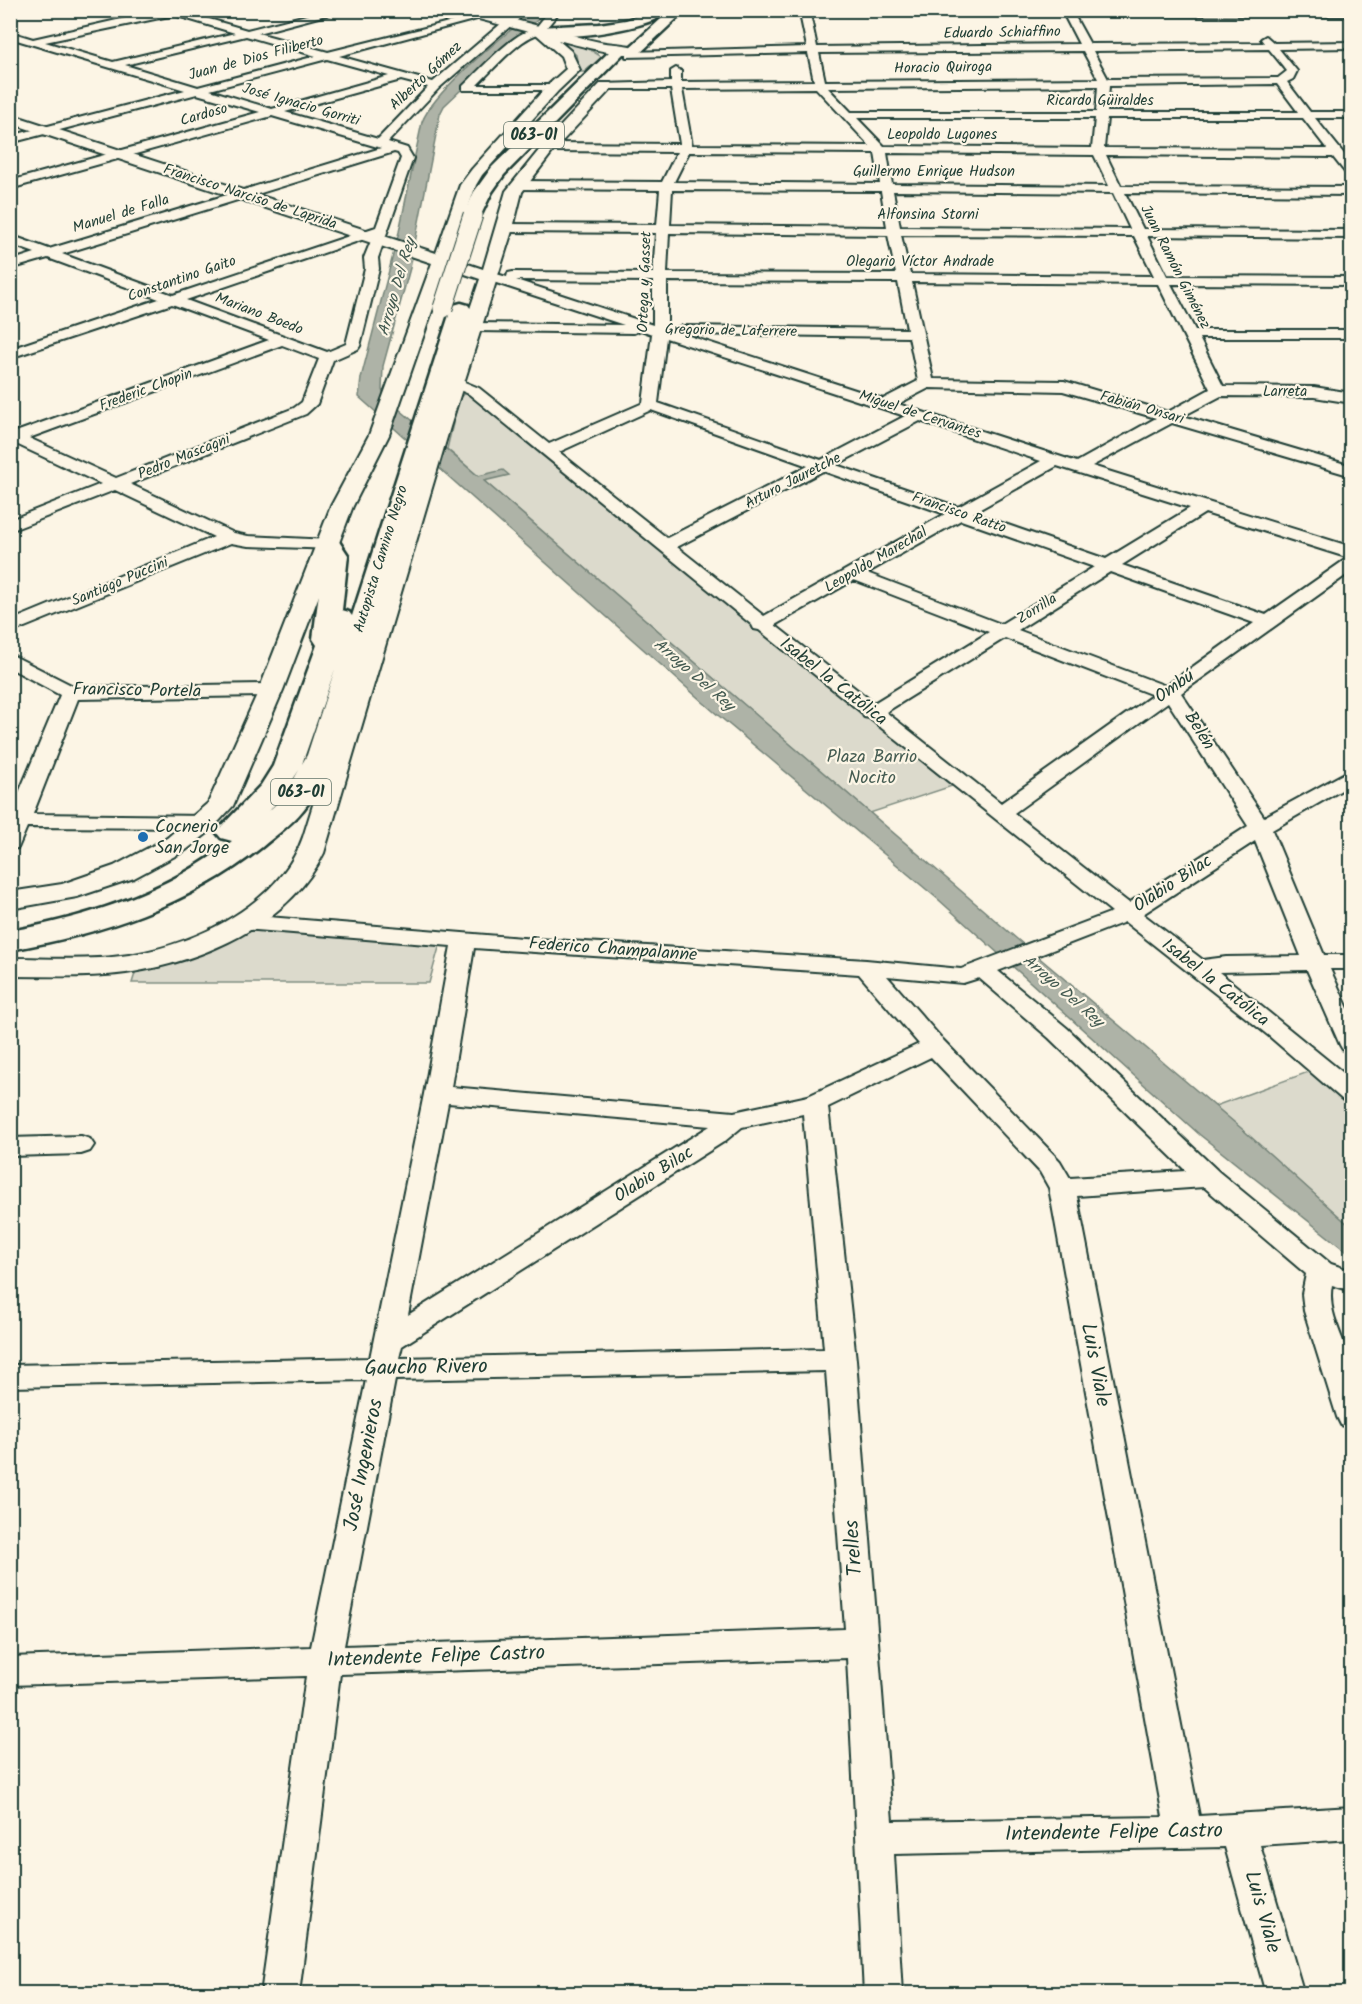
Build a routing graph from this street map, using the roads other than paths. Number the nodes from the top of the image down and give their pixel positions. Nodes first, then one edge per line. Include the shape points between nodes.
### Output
1 (340, 10) edge
2 (450, 10) edge
3 (524, 10) edge
4 (556, 10) edge
5 (175, 11) edge
6 (680, 11) edge
7 (804, 11) edge
8 (1067, 11) edge
9 (659, 12) edge
10 (1352, 13) edge
11 (473, 16) junction
12 (935, 16) edge
13 (1250, 18) edge
14 (525, 29) junction
15 (248, 33) junction
16 (10, 35) edge
17 (34, 42) junction
18 (1352, 45) edge
19 (1271, 46) junction
20 (10, 47) edge
21 (1085, 47) junction
22 (811, 50) junction
23 (676, 52) junction
24 (324, 56) junction
25 (621, 56) junction
26 (114, 65) junction
27 (399, 77) junction
28 (1104, 81) junction
29 (1280, 81) junction
30 (820, 84) junction
31 (435, 86) junction
32 (606, 86) junction
33 (676, 86) junction
34 (553, 88) junction
35 (194, 90) junction
36 (541, 103) junction
37 (270, 112) junction
38 (848, 115) junction
39 (1352, 115) edge
40 (1101, 116) junction
41 (1307, 116) junction
42 (10, 118) edge
43 (46, 130) junction
44 (10, 140) edge
45 (380, 144) junction
46 (549, 147) junction
47 (394, 148) junction
48 (685, 148) junction
49 (880, 149) junction
50 (1098, 151) junction
51 (1335, 153) junction
52 (121, 154) junction
53 (1352, 173) edge
54 (10, 185) edge
55 (517, 185) junction
56 (666, 187) junction
57 (886, 189) junction
58 (1116, 189) junction
59 (1352, 191) edge
60 (242, 194) junction
61 (499, 222) junction
62 (663, 230) junction
63 (894, 231) junction
64 (1138, 233) junction
65 (1352, 234) edge
66 (378, 236) junction
67 (10, 239) edge
68 (49, 253) junction
69 (442, 259) junction
70 (10, 265) edge
71 (489, 276) junction
72 (660, 277) junction
73 (905, 279) junction
74 (1162, 280) junction
75 (1352, 281) edge
76 (172, 300) junction
77 (452, 308) junction
78 (474, 327) junction
79 (660, 330) junction
80 (916, 333) junction
81 (1191, 334) junction
82 (1352, 334) edge
83 (281, 341) junction
84 (10, 354) edge
85 (327, 357) junction
86 (455, 383) junction
87 (926, 383) junction
88 (1218, 391) junction
89 (1352, 398) edge
90 (886, 404) junction
91 (650, 405) junction
92 (426, 415) junction
93 (920, 415) junction
94 (1172, 416) junction
95 (12, 437) edge
96 (548, 451) junction
97 (1054, 460) junction
98 (822, 465) junction
99 (1079, 467) junction
100 (1352, 471) edge
101 (407, 475) junction
102 (117, 484) junction
103 (1204, 506) junction
104 (958, 512) junction
105 (10, 526) edge
106 (228, 537) junction
107 (329, 545) junction
108 (665, 546) junction
109 (1352, 553) edge
110 (1352, 562) edge
111 (1107, 566) junction
112 (853, 574) junction
113 (1268, 622) junction
114 (761, 625) junction
115 (10, 628) edge
116 (1005, 629) junction
117 (10, 660) edge
118 (323, 669) junction
119 (271, 690) junction
120 (71, 693) junction
121 (1167, 693) junction
122 (871, 713) junction
123 (1352, 775) edge
124 (1000, 813) junction
125 (16, 820) edge
126 (206, 822) junction
127 (1260, 828) junction
128 (10, 843) edge
129 (10, 901) edge
130 (1126, 914) junction
131 (243, 922) junction
132 (10, 924) edge
133 (464, 939) junction
134 (10, 941) edge
135 (1315, 962) junction
136 (1352, 962) edge
137 (10, 967) edge
138 (866, 967) junction
139 (1197, 968) junction
140 (983, 970) junction
141 (950, 977) junction
142 (894, 998) junction
143 (1352, 1045) edge
144 (934, 1046) junction
145 (437, 1094) junction
146 (1352, 1094) edge
147 (815, 1103) junction
148 (734, 1120) junction
149 (81, 1145) dead end
150 (10, 1147) edge
151 (1210, 1178) junction
152 (1062, 1188) junction
153 (1322, 1271) junction
154 (1352, 1281) edge
155 (386, 1354) junction
156 (841, 1360) junction
157 (10, 1376) edge
158 (1352, 1417) edge
159 (861, 1642) junction
160 (325, 1660) junction
161 (10, 1671) edge
162 (1352, 1823) edge
163 (1238, 1830) junction
164 (1184, 1833) junction
165 (876, 1838) junction
166 (280, 1994) edge
167 (883, 1994) edge
168 (1285, 1994) edge

1 - 15 street
2 - 11 street
3 - 14 street, Alberto Gómez
4 - 14 street
5 - 15 street
5 - 17 street
6 - 7 street
6 - 25 main road, 063-01
7 - 12 street
7 - 22 street
8 - 12 street
8 - 13 street
8 - 21 street
9 - 14 main road via 644,20 607,28
9 - 25 main road, 063-01
10 - 13 street
11 - 14 street
11 - 24 street, Juan de Dios Filiberto
13 - 19 street
14 - 25 street
14 - 31 street, Alberto Gómez
14 - 34 street via 554,42 572,59 572,71
14 - 34 street via 467,88
15 - 24 street
15 - 26 street
16 - 17 street, José Ignacio Gorriti
17 - 20 street
17 - 26 street, José Ignacio Gorriti
18 - 19 street, Eduardo Schiaffino
19 - 21 street, Eduardo Schiaffino
19 - 29 street via 1292,71 1290,77
21 - 22 street, Eduardo Schiaffino
21 - 28 street
22 - 23 street, Eduardo Schiaffino
22 - 30 street
23 - 25 street, Eduardo Schiaffino
23 - 33 street
24 - 27 street
24 - 35 street, Juan de Dios Filiberto
25 - 32 main road via 618,72
25 - 36 main road
25 - 61 main road, Autopista Camino Negro / 063-01 via 527,154 503,186
25 - 77 main road, Autopista Camino Negro / 063-01, bridge via 498,171 483,192 472,215
26 - 35 street, José Ignacio Gorriti
27 - 31 street
27 - 37 street, Cardoso
28 - 29 street, Horacio Quiroga
28 - 30 street, Horacio Quiroga
28 - 40 street
29 - 41 street
30 - 33 street, Horacio Quiroga
30 - 38 street
31 - 45 street, Alberto Gómez
32 - 33 street, Horacio Quiroga
32 - 46 street
33 - 48 street
34 - 36 street
35 - 37 street, José Ignacio Gorriti
35 - 43 street, Juan de Dios Filiberto
36 - 69 street via 471,180
37 - 45 street, José Ignacio Gorriti
37 - 52 street, Cardoso
38 - 40 street, Ricardo Güiraldes via 972,110
38 - 49 street
39 - 41 street, Ricardo Güiraldes
40 - 41 street, Ricardo Güiraldes
40 - 50 street
41 - 51 street
42 - 43 street, Francisco Narciso de Laprida
43 - 44 street, Juan de Dios Filiberto
43 - 52 street, Francisco Narciso de Laprida
45 - 47 street, José Ignacio Gorriti
46 - 48 street, Leopoldo Lugones
46 - 55 street
47 - 60 street
47 - 66 street, José Ignacio Gorriti via 407,154 407,158
48 - 49 street, Leopoldo Lugones
48 - 56 street, Ortega y Gasset
49 - 50 street, Leopoldo Lugones
49 - 57 street
50 - 51 street, Leopoldo Lugones
50 - 58 street, Juan Ramón Giménez
51 - 53 street
52 - 54 street, Cardoso
52 - 60 street, Francisco Narciso de Laprida
55 - 56 street, Guillermo Enrique Hudson
55 - 61 street
56 - 57 street, Guillermo Enrique Hudson
56 - 62 street, Ortega y Gasset
57 - 58 street, Guillermo Enrique Hudson
57 - 63 street
58 - 59 street, Guillermo Enrique Hudson
58 - 64 street, Juan Ramón Giménez
60 - 66 street, Francisco Narciso de Laprida
60 - 68 street, Manuel de Falla
61 - 62 street, Alfonsina Storni
61 - 71 street
61 - 77 main road, Autopista Camino Negro / 063-01
62 - 63 street, Alfonsina Storni
62 - 72 street, Ortega y Gasset
63 - 64 street, Alfonsina Storni
63 - 73 street
64 - 65 street, Alfonsina Storni
64 - 74 street, Juan Ramón Giménez
66 - 69 street, Francisco Narciso de Laprida
66 - 76 street, Constantino Gaito
66 - 85 street via 353,346
67 - 68 street, Mariano Boedo
68 - 70 street, Manuel de Falla
68 - 76 street, Mariano Boedo
69 - 71 street, Francisco Narciso de Laprida
69 - 107 street via 379,435 342,506
71 - 72 street, Olegario Víctor Andrade
71 - 78 street
71 - 79 street, Miguel de Cervantes
72 - 73 street, Olegario Víctor Andrade
72 - 79 street, Ortega y Gasset
73 - 74 street, Olegario Víctor Andrade
73 - 80 street
74 - 75 street, Olegario Víctor Andrade
74 - 81 street, Juan Ramón Giménez
76 - 83 street, Mariano Boedo
76 - 84 street, Constantino Gaito
77 - 92 main road, Autopista Camino Negro / 063-01
78 - 79 street, Gregorio de Laferrere
78 - 86 street
79 - 80 street, Gregorio de Laferrere
79 - 90 street, Miguel de Cervantes
79 - 91 street, Ortega y Gasset
80 - 87 street
81 - 82 street
81 - 88 street, Juan Ramón Giménez
83 - 85 street, Mariano Boedo
83 - 95 street, Frederic Chopin
85 - 102 street, Pedro Mascagni via 309,404 300,411
86 - 92 street
86 - 96 street, Isabel la Católica via 474,391
87 - 90 street
87 - 94 street, Fabián Onsari via 1053,384
88 - 89 street, Larreta via 1314,392
88 - 94 street
90 - 93 street, Miguel de Cervantes
91 - 96 street
91 - 98 street, Francisco Ratto
92 - 101 main road, Autopista Camino Negro / 063-01
93 - 97 street, Miguel de Cervantes
93 - 98 street, Arturo Jauretche
94 - 99 street
94 - 100 street, Fabián Onsari
95 - 102 street
96 - 108 street, Isabel la Católica
97 - 99 street, Miguel de Cervantes
97 - 104 street, Leopoldo Marechal
98 - 104 street, Francisco Ratto
98 - 108 street, Arturo Jauretche
99 - 103 street, Miguel de Cervantes
101 - 118 main road, Autopista Camino Negro / 063-01
101 - 131 street via 310,853 295,877
101 - 134 main road, Autopista Camino Negro / 063-01 via 321,755 298,797 233,856 169,893 78,927
102 - 105 street, Pedro Mascagni
102 - 106 street
103 - 109 street, Miguel de Cervantes
103 - 111 street, Zorrilla
104 - 111 street, Francisco Ratto
104 - 112 street, Leopoldo Marechal
106 - 107 street
106 - 115 street, Santiago Puccini
107 - 118 main road via 336,555
107 - 119 street
108 - 114 street, Isabel la Católica
110 - 113 street, Ombú
111 - 113 street, Francisco Ratto
111 - 116 street, Zorrilla
112 - 114 street, Leopoldo Marechal
112 - 116 street, Belén
113 - 121 street, Ombú
114 - 122 street, Isabel la Católica
116 - 121 street, Belén
116 - 122 street, Zorrilla
117 - 120 street, Francisco Portela
118 - 132 main road, Autopista Camino Negro / 063-01 via 287,766 253,812 220,841 120,893
119 - 120 street, Francisco Portela
119 - 126 street via 229,789
120 - 125 street
121 - 124 street, Ombú
121 - 127 street, Belén via 1182,704
122 - 124 street, Isabel la Católica
123 - 127 street, Olabio Bilac
124 - 130 street, Isabel la Católica
125 - 126 street
125 - 128 street
126 - 129 street via 181,841 128,870 76,887
127 - 130 street, Olabio Bilac
127 - 135 street, Belén
130 - 139 street, Isabel la Católica
130 - 140 street, Olabio Bilac
131 - 133 street, Federico Champalanne
131 - 137 street via 143,961 78,968
133 - 138 street, Federico Champalanne
133 - 145 street, José Ingenieros
135 - 136 street
135 - 139 street
135 - 143 street, Belén
138 - 141 street, Federico Champalanne
138 - 142 street, Luis Viale
139 - 146 street, Isabel la Católica
140 - 141 street, Federico Champalanne
140 - 151 street via 1058,1033
141 - 142 street
142 - 144 street, Luis Viale
144 - 147 street, Olabio Bilac
144 - 152 street, Luis Viale via 1051,1167
145 - 148 street
145 - 155 street, José Ingenieros
147 - 148 street, Olabio Bilac
147 - 156 street, Trelles
148 - 155 street, Olabio Bilac via 716,1136
149 - 150 street
151 - 152 street
151 - 153 street
152 - 164 street, Luis Viale
153 - 154 street
153 - 158 street via 1316,1294 1318,1311
155 - 156 street, Gaucho Rivero
155 - 157 street, Gaucho Rivero
155 - 160 street, José Ingenieros
156 - 159 street, Trelles
159 - 160 street, Intendente Felipe Castro
159 - 165 street, Trelles
160 - 161 street, Intendente Felipe Castro
160 - 166 street, José Ingenieros
162 - 163 street, Intendente Felipe Castro
163 - 164 street, Intendente Felipe Castro
163 - 168 street, Luis Viale
164 - 165 street, Intendente Felipe Castro
165 - 167 street, Trelles

